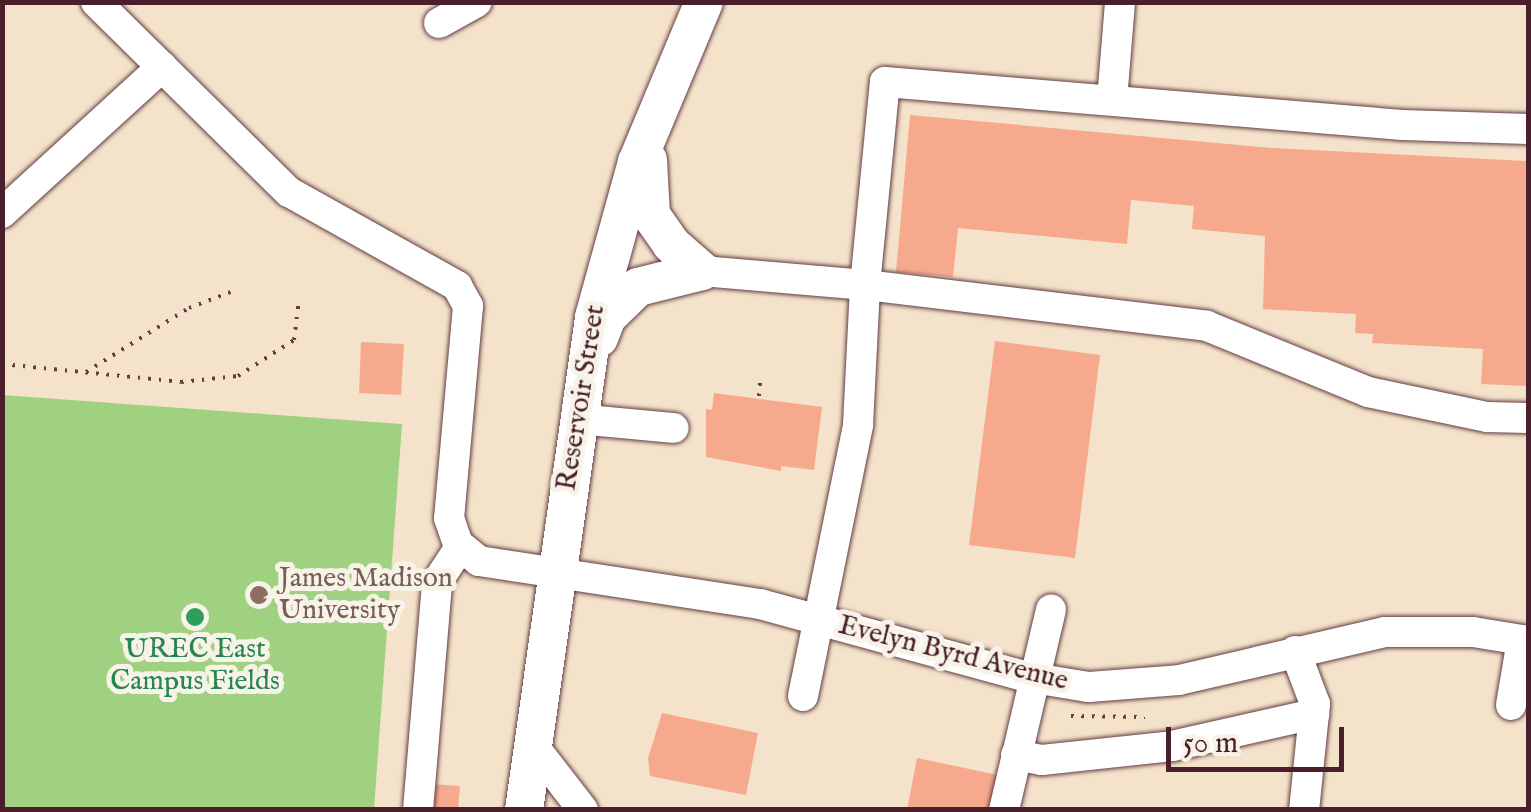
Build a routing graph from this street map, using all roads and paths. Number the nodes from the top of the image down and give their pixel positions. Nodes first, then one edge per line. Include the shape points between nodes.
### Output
1 (96, 2) edge
2 (478, 2) edge
3 (704, 2) edge
4 (1120, 2) edge
5 (439, 23) dead end
6 (162, 67) junction
7 (1112, 100) junction
8 (650, 127) junction
9 (1528, 129) edge
10 (2, 213) edge
11 (702, 271) junction
12 (864, 285) junction
13 (231, 292) dead end
14 (299, 299) dead end
15 (2, 364) edge
16 (86, 372) junction
17 (583, 376) junction
18 (760, 380) dead end
19 (759, 396) dead end
20 (1528, 418) edge
21 (577, 419) junction
22 (674, 428) dead end
23 (460, 546) junction
24 (555, 575) junction
25 (1051, 610) dead end
26 (820, 619) junction
27 (1525, 640) edge
28 (1295, 650) junction
29 (1035, 679) junction
30 (803, 696) dead end
31 (1511, 705) dead end
32 (1314, 714) junction
33 (1071, 716) dead end
34 (1145, 716) dead end
35 (532, 744) junction
36 (1016, 754) junction
37 (418, 810) edge
38 (524, 810) edge
39 (584, 810) edge
40 (1004, 810) edge
41 (1304, 810) edge

1 - 6 street
2 - 5 street
3 - 8 main road, Reservoir Street
4 - 7 street
6 - 10 street
6 - 23 street via 289,192 456,286 468,306 449,515
7 - 9 street
7 - 12 street via 885,82
8 - 11 main road via 651,216 670,244
8 - 17 main road, Reservoir Street via 613,239
11 - 12 street
11 - 17 main road via 655,280 620,300
12 - 20 street via 1207,326 1368,392 1488,417
12 - 26 street via 858,425
13 - 16 path via 188,308
14 - 16 path via 294,340 238,376 181,382
15 - 16 path
17 - 21 main road, Reservoir Street
18 - 19 path
21 - 22 street
21 - 24 main road, Reservoir Street
23 - 24 street, Evelyn Byrd Avenue via 488,565
23 - 37 street via 438,582
24 - 26 street, Evelyn Byrd Avenue
24 - 35 main road, Reservoir Street
25 - 29 street
26 - 29 street, Evelyn Byrd Avenue
26 - 30 street
27 - 28 street, Evelyn Byrd Avenue via 1405,630
27 - 31 street
28 - 29 street, Evelyn Byrd Avenue via 1143,686
28 - 32 street
29 - 36 street
32 - 36 street via 1172,746 1042,760
32 - 41 street
33 - 34 path
35 - 38 main road, Reservoir Street
35 - 39 street
36 - 40 street

